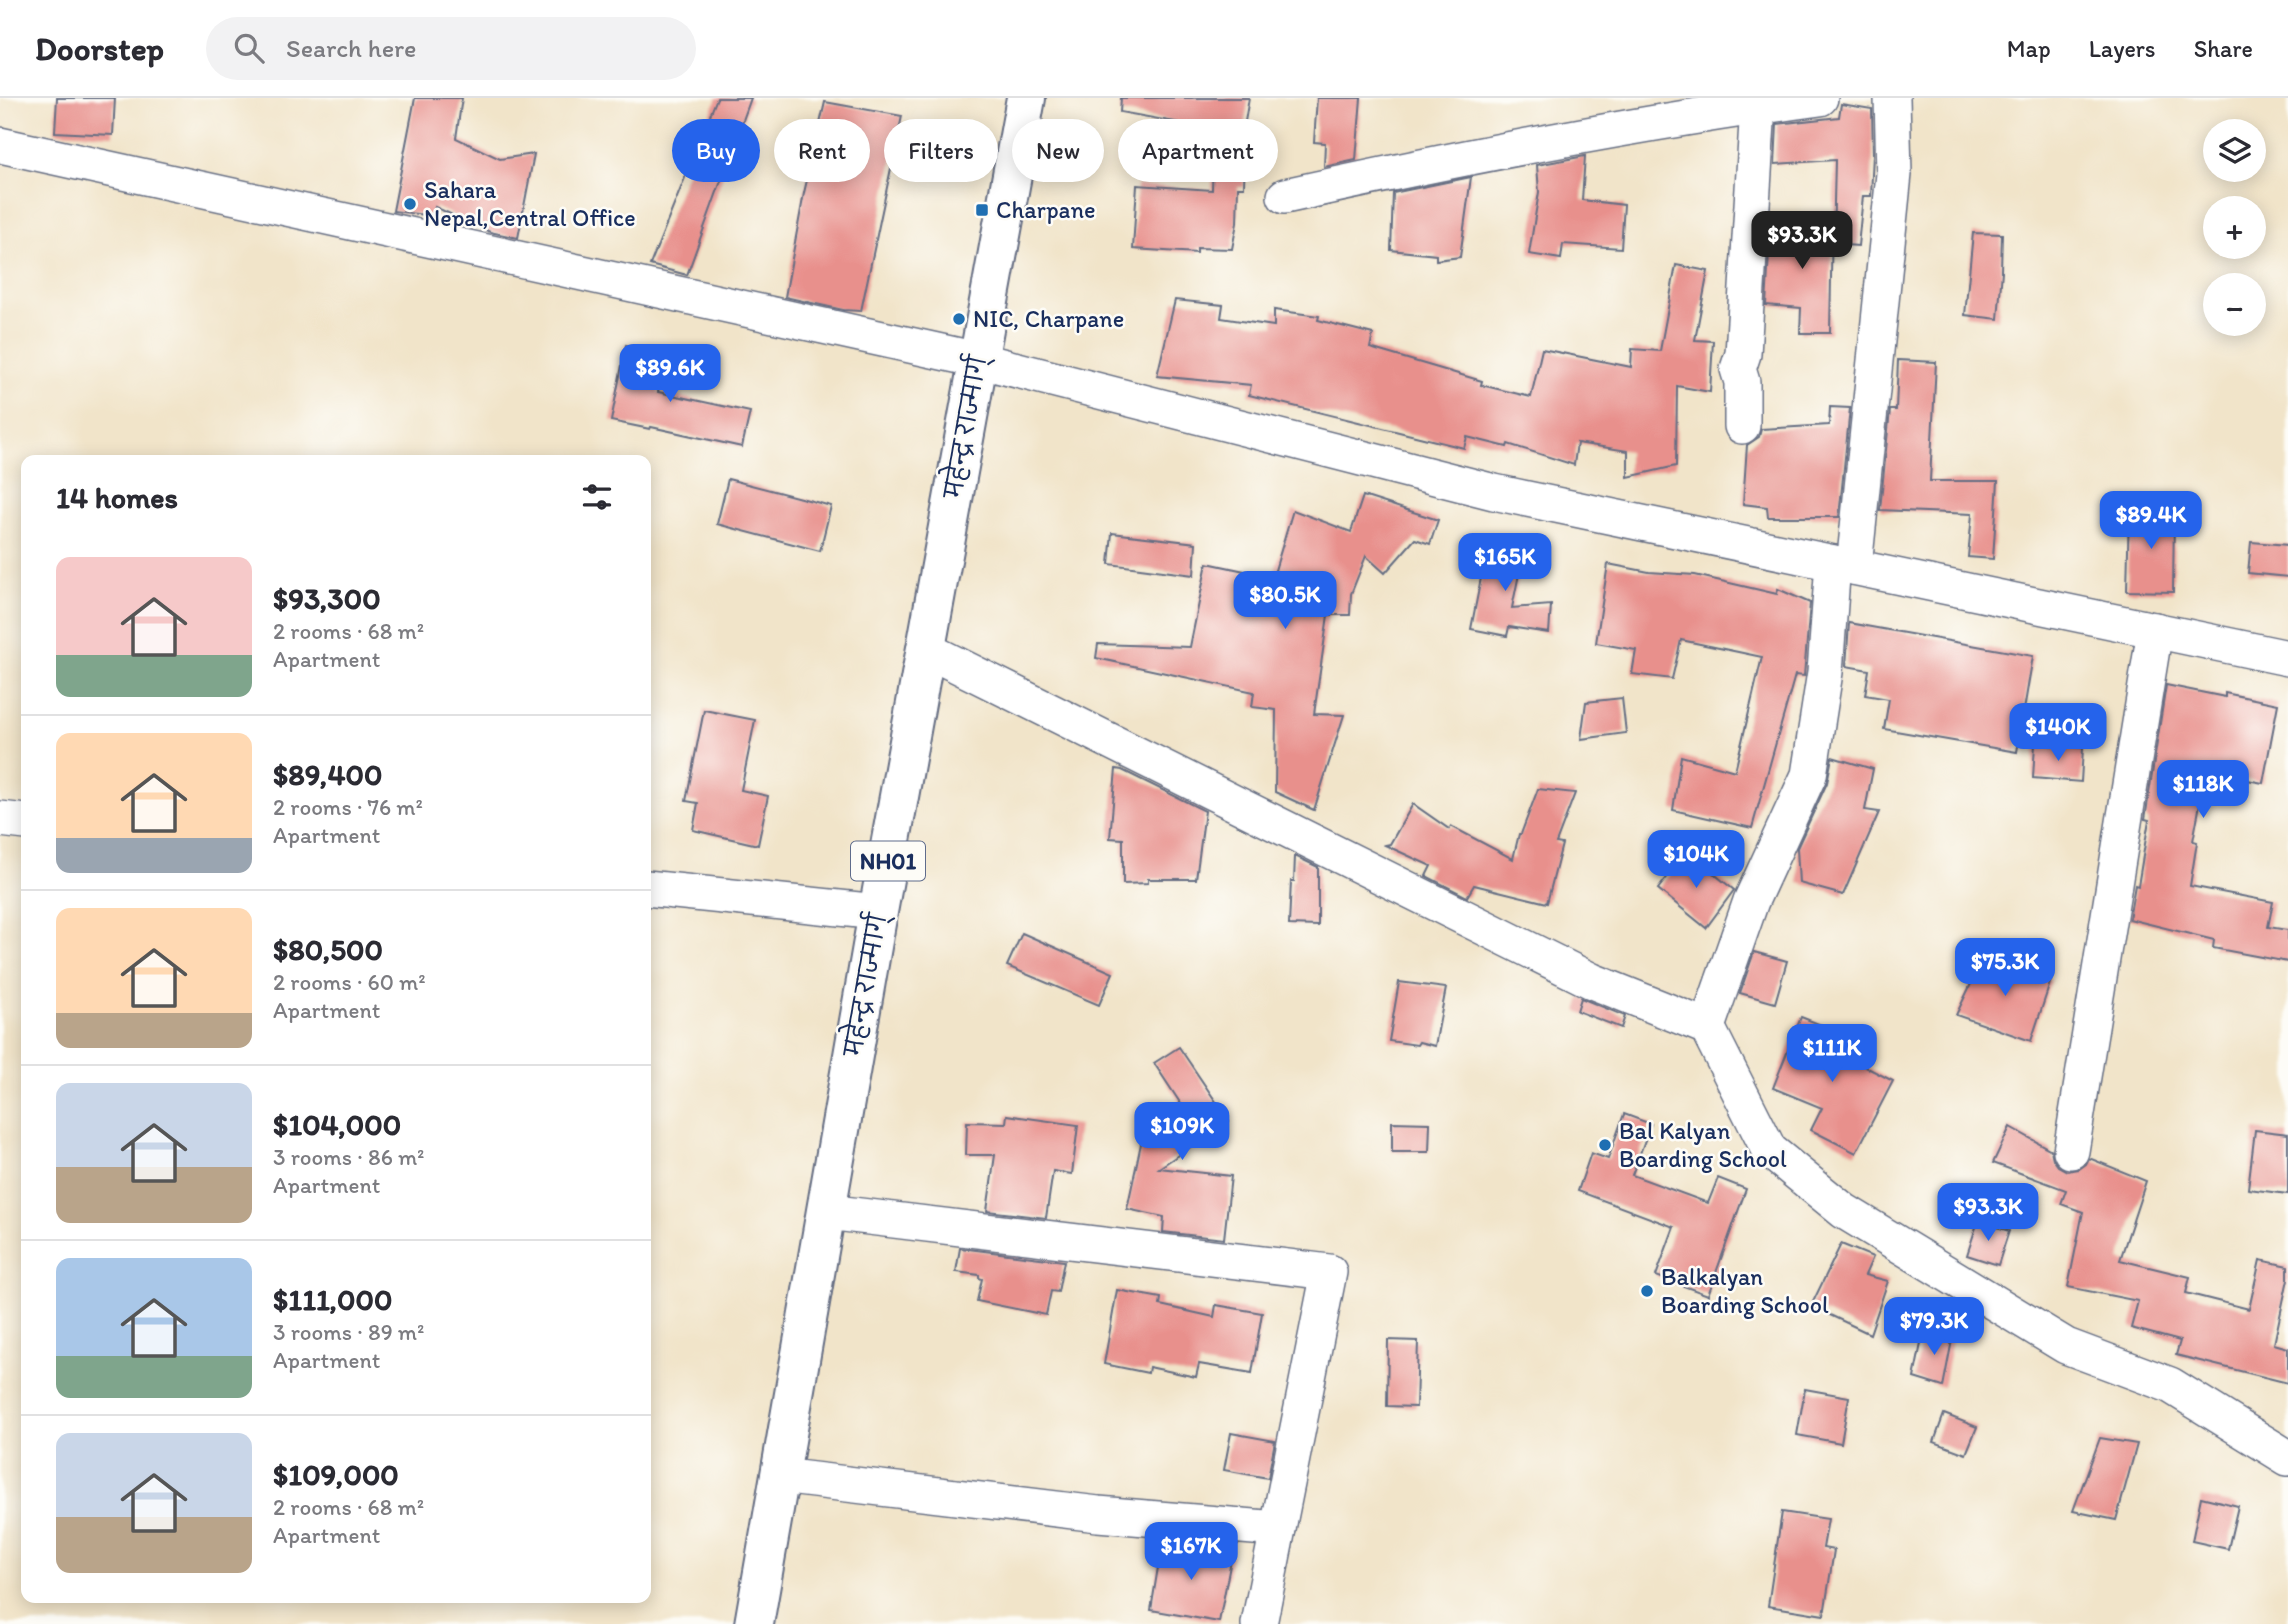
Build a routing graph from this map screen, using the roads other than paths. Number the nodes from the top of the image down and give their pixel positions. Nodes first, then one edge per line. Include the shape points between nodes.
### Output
1 (1026, 98) edge
2 (1820, 98) edge
3 (1892, 98) edge
4 (1758, 106) junction
5 (0, 145) edge
6 (1285, 196) dead end
7 (978, 360) junction
8 (1742, 426) dead end
9 (1843, 565) junction
10 (2155, 630) junction
11 (927, 650) junction
12 (2288, 658) edge
13 (0, 819) edge
14 (21, 821) edge
15 (651, 889) edge
16 (878, 912) junction
17 (1707, 1027) junction
18 (2071, 1151) dead end
19 (827, 1212) junction
20 (2288, 1458) edge
21 (780, 1476) junction
22 (1278, 1529) junction
23 (754, 1624) edge
24 (1259, 1624) edge

1 - 7 highway, महेन्द्र राज्मार्ग् / NH01
2 - 4 street
3 - 9 street via 1894,174
4 - 6 street via 1487,152
4 - 8 street via 1743,354 1738,369
5 - 7 street
7 - 9 street via 1494,492
7 - 11 highway, महेन्द्र राज्मार्ग् / NH01
9 - 10 street
9 - 17 street via 1809,775 1751,901
10 - 12 street
10 - 18 street
11 - 16 highway, महेन्द्र राज्मार्ग् / NH01
11 - 17 street via 1592,981
13 - 14 street
15 - 16 street
16 - 19 highway, महेन्द्र राज्मार्ग् / NH01
17 - 20 street via 1769,1150 1844,1211 2066,1346 2170,1385
19 - 21 highway, महेन्द्र राज्मार्ग् / NH01
19 - 22 street via 1329,1272
21 - 22 street via 1098,1514
21 - 23 highway, महेन्द्र राज्मार्ग् / NH01
22 - 24 street

